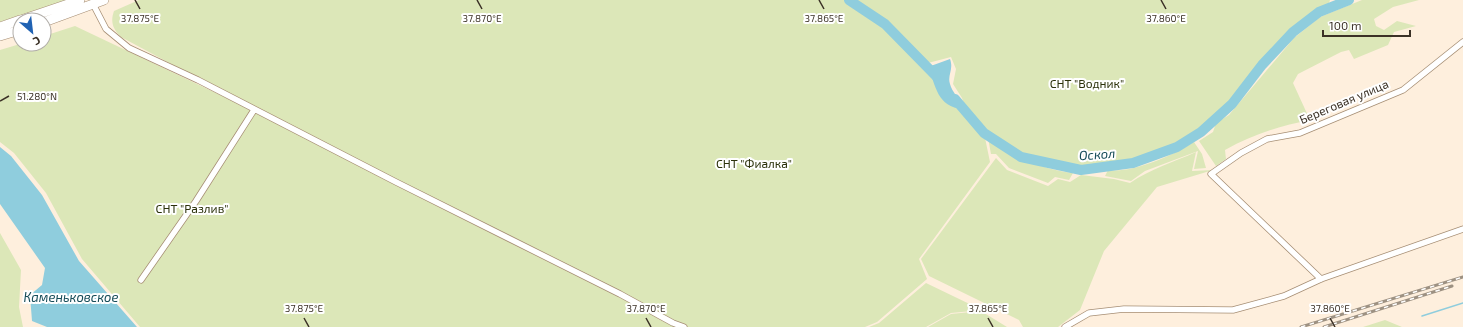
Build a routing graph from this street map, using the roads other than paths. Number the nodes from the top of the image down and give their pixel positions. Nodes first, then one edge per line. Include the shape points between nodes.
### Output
1 (80, 0) edge
2 (98, 1) edge
3 (44, 12) edge
4 (52, 19) edge
5 (12, 23) edge
6 (0, 27) edge
7 (12, 32) edge
8 (0, 36) edge
9 (1463, 42) edge
10 (254, 110) junction
11 (1463, 229) edge
12 (1321, 278) junction
13 (141, 280) dead end
14 (684, 327) edge
15 (1065, 327) edge

1 - 3 main road
2 - 4 main road
2 - 10 street via 106,29 129,48
5 - 6 main road
7 - 8 main road
9 - 12 street, Береговая улица via 1403,90 1300,133 1267,139 1211,174
10 - 13 street via 196,201
10 - 14 street
11 - 12 street
12 - 15 street via 1284,296 1233,310 1124,309 1089,313

